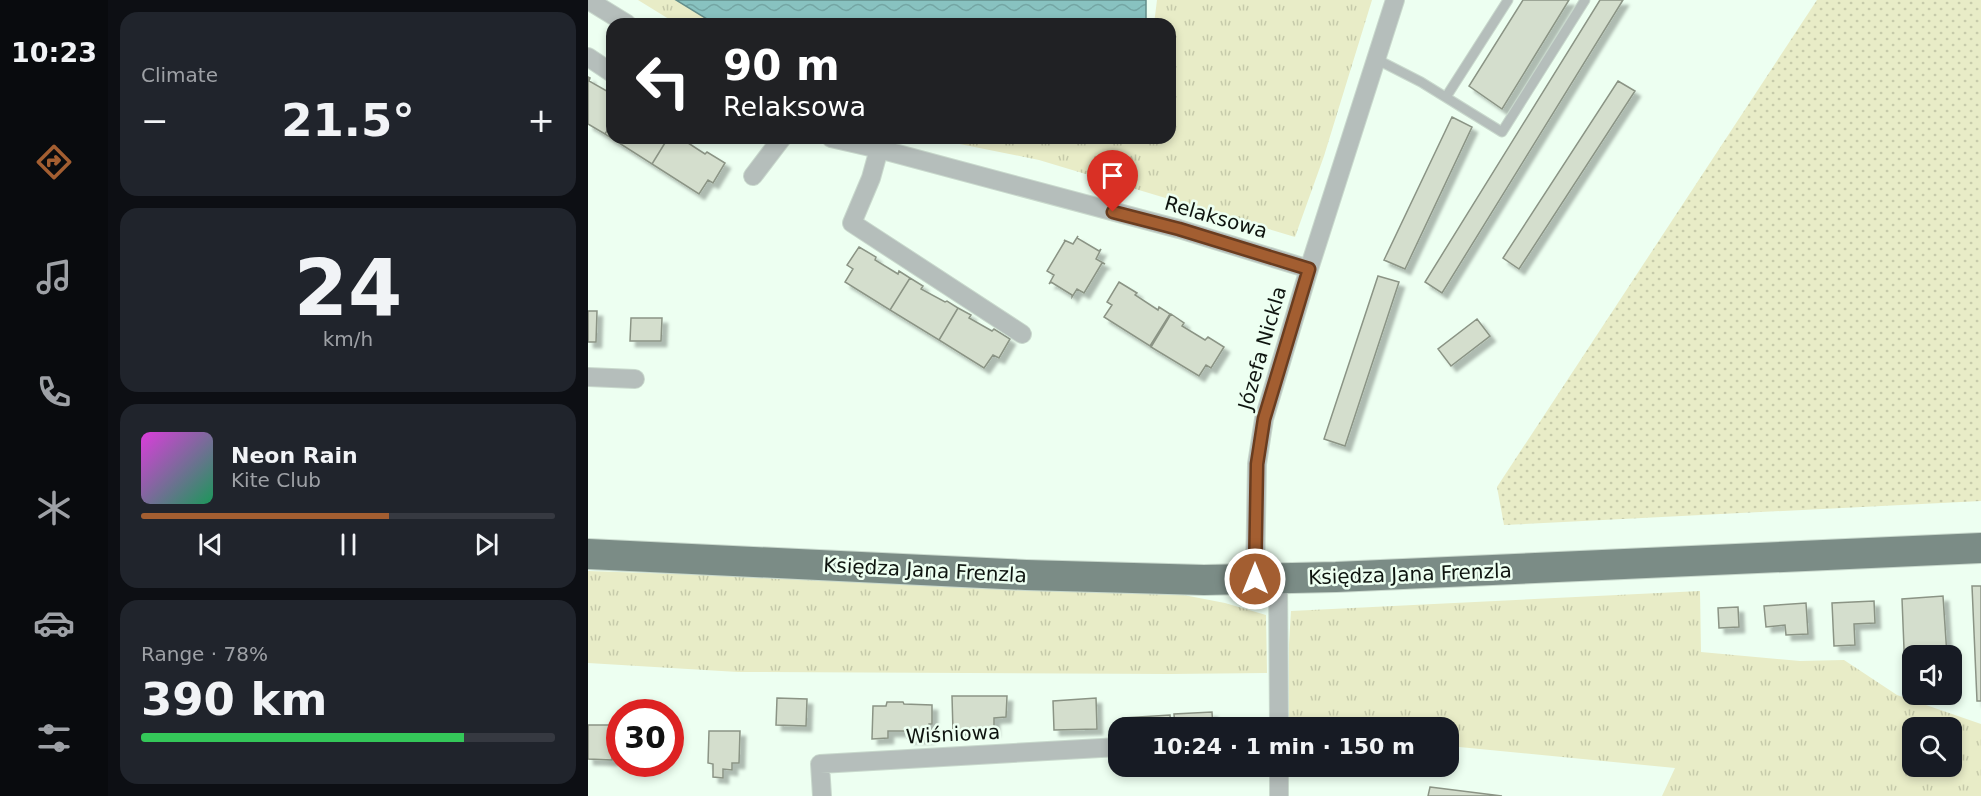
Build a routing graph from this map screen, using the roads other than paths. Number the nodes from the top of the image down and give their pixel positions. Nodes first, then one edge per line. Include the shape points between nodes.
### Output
1 (588, 0) edge
2 (1395, 0) edge
3 (1508, 0) edge
4 (1585, 0) edge
5 (617, 18) edge
6 (588, 57) edge
7 (1376, 59) junction
8 (606, 69) edge
9 (1446, 97) junction
10 (777, 144) edge
11 (857, 144) edge
12 (879, 149) junction
13 (753, 176) dead end
14 (1309, 269) junction
15 (1022, 334) dead end
16 (588, 377) edge
17 (635, 379) dead end
18 (1981, 548) edge
19 (588, 554) edge
20 (1267, 579) junction
21 (1278, 717) edge
22 (1108, 748) edge
23 (1279, 777) edge
24 (822, 796) edge
25 (1279, 796) edge

1 - 5 street
2 - 7 street, Józefa Nickla
3 - 9 lane
4 - 9 lane via 1502,132
6 - 8 street
7 - 9 lane
7 - 14 street, Józefa Nickla
10 - 13 street
11 - 12 street, Relaksowa
12 - 14 street, Relaksowa via 1179,229
12 - 15 street via 852,223
14 - 20 street, Józefa Nickla via 1264,419 1257,464
16 - 17 street
18 - 20 main road, Księdza Jana Frenzla
19 - 20 main road, Księdza Jana Frenzla via 1026,575
20 - 21 street, Józefa Nickla
22 - 24 street, Wiśniowa via 820,764
23 - 25 street

